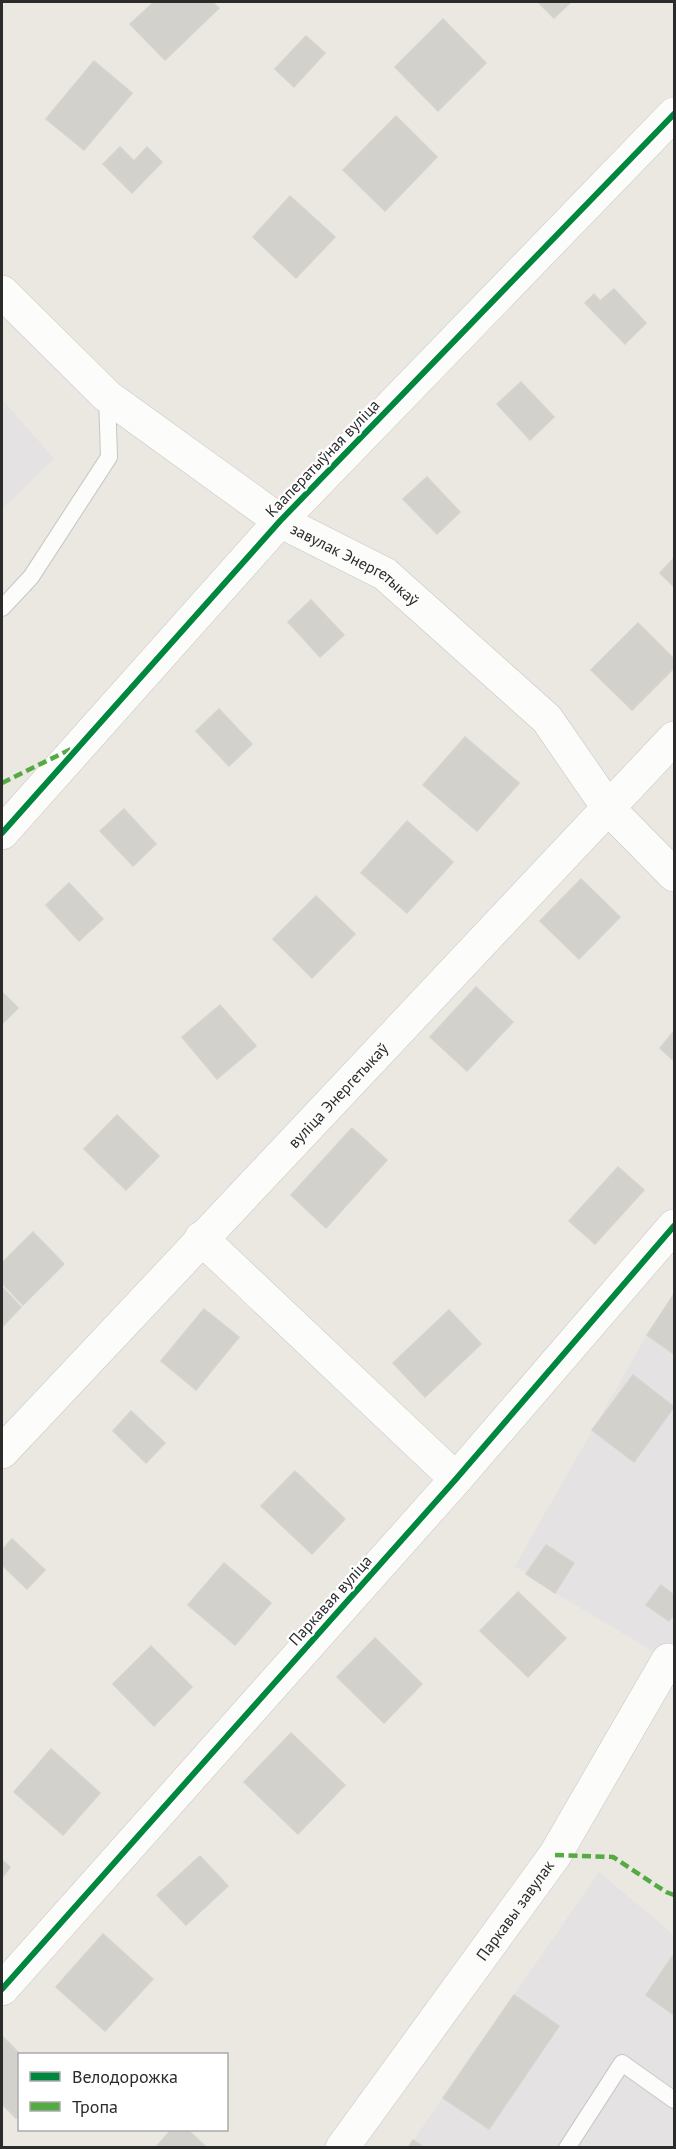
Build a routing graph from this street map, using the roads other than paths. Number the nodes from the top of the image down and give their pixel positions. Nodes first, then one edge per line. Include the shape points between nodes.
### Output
1 (675, 114) edge
2 (2, 292) edge
3 (107, 396) junction
4 (280, 521) junction
5 (2, 608) edge
6 (675, 738) edge
7 (609, 809) junction
8 (2, 833) edge
9 (675, 875) edge
10 (675, 1226) edge
11 (201, 1238) junction
12 (2, 1452) edge
13 (456, 1479) junction
14 (671, 1656) edge
15 (2, 1989) edge
16 (675, 2100) edge
17 (342, 2148) edge
18 (567, 2148) edge

1 - 4 street, Кааператыўная вуліца
2 - 3 street, завулак Энергетыкаў
3 - 4 street, завулак Энергетыкаў
3 - 5 lane via 109,457 31,577
4 - 7 street, завулак Энергетыкаў via 385,574 547,719
4 - 8 street, Кааператыўная вуліца
6 - 7 street, вуліца Энергетыкаў
7 - 9 street, завулак Энергетыкаў
7 - 11 street, вуліца Энергетыкаў
10 - 13 street, Паркавая вуліца
11 - 12 street, вуліца Энергетыкаў
11 - 13 street
13 - 15 street, Паркавая вуліца
14 - 17 street, Паркавы завулак via 555,1854
16 - 18 lane via 622,2063

